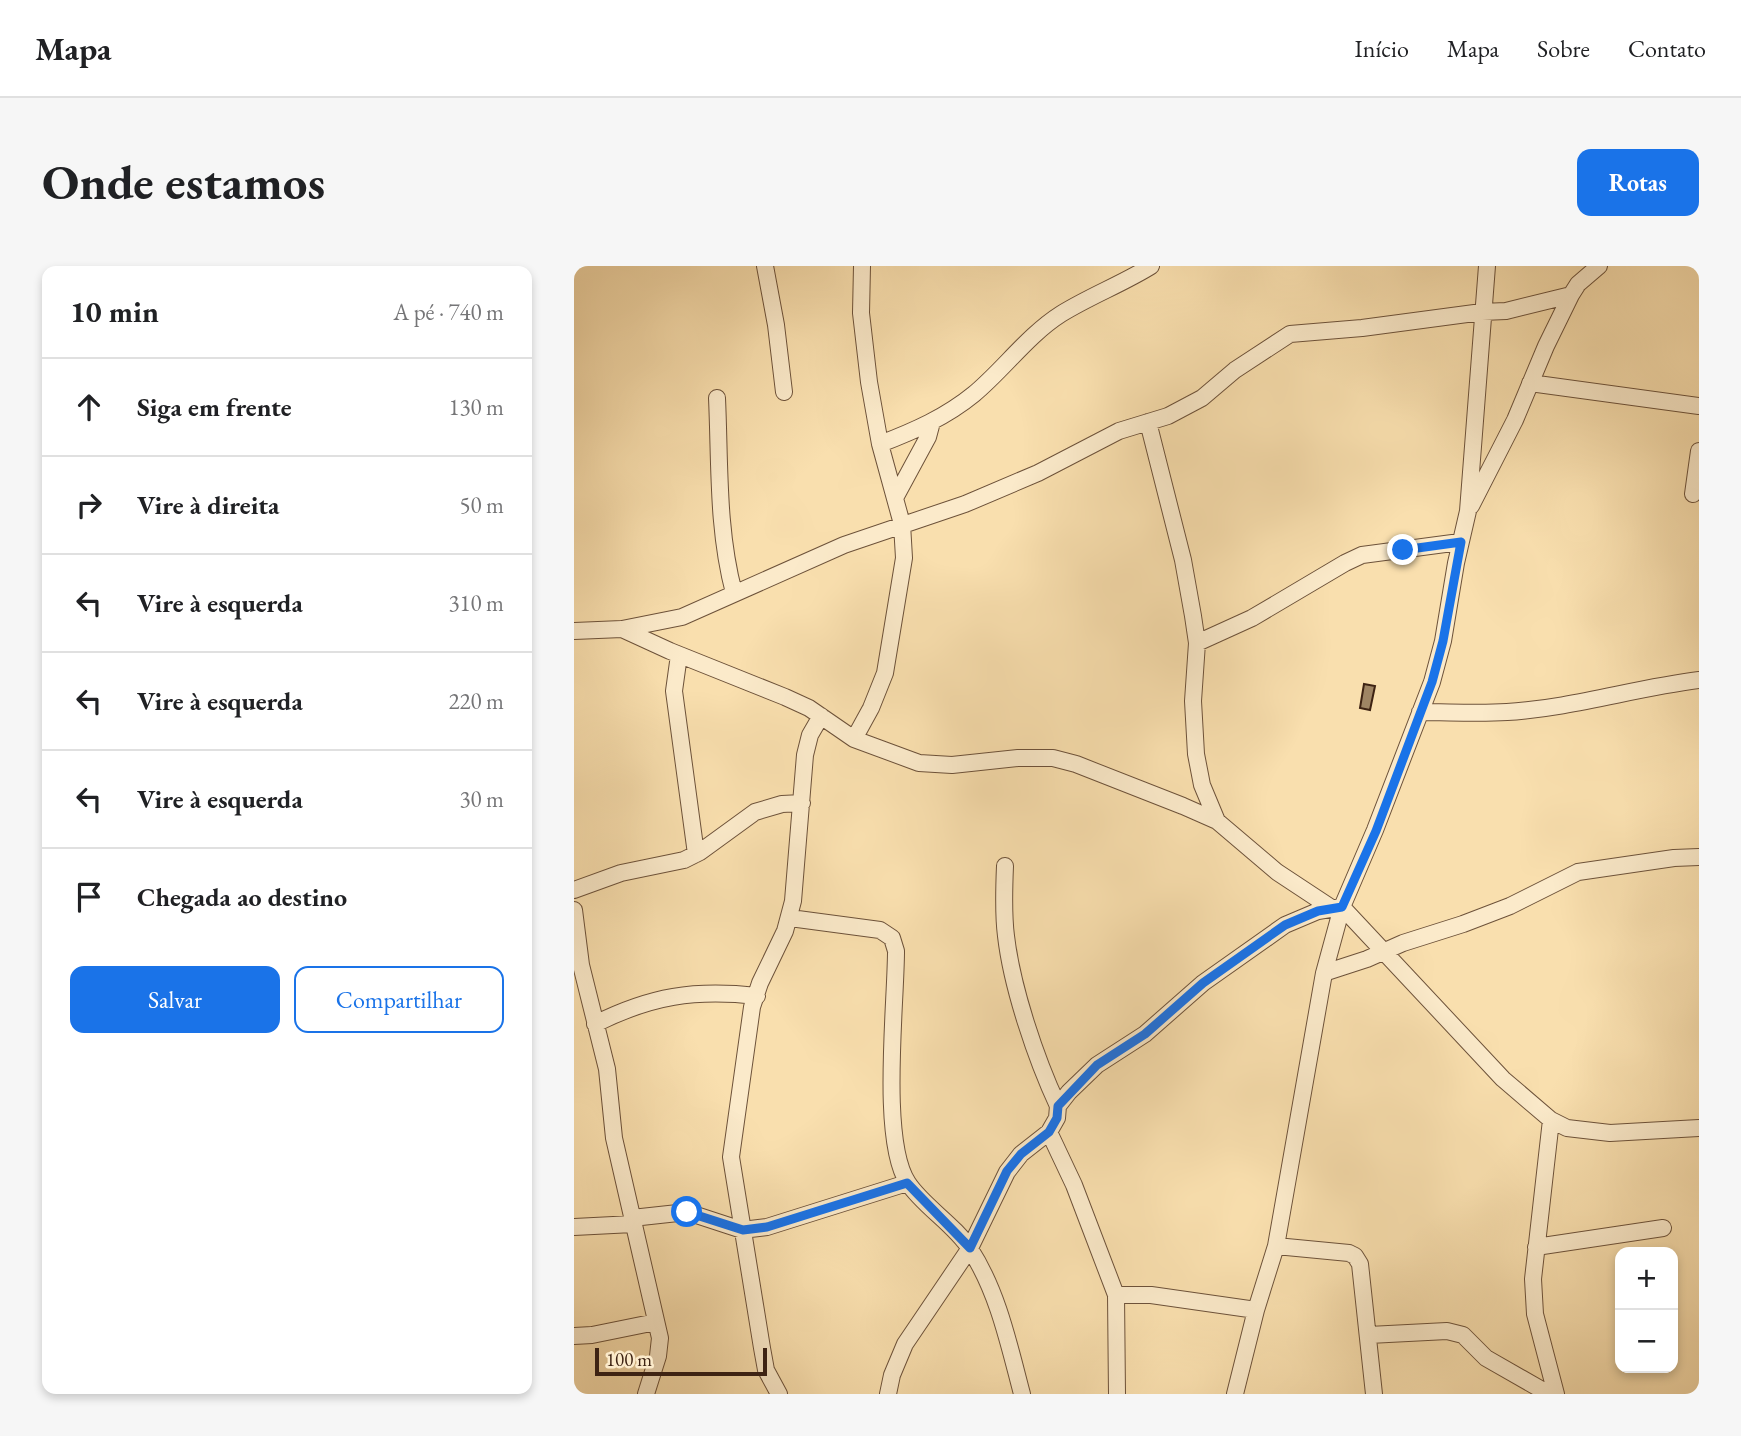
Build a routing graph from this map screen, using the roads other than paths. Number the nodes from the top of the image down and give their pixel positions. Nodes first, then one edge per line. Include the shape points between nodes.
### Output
1 (765, 266) edge
2 (862, 266) edge
3 (1151, 266) edge
4 (1487, 266) edge
5 (1600, 266) edge
6 (1571, 295) junction
7 (1482, 312) junction
8 (1530, 383) junction
9 (784, 392) dead end
10 (717, 398) dead end
11 (1699, 406) edge
12 (932, 422) junction
13 (1148, 422) junction
14 (880, 444) junction
15 (1699, 451) edge
16 (1693, 494) dead end
17 (895, 498) junction
18 (1468, 511) junction
19 (902, 524) junction
20 (1461, 542) junction
21 (734, 593) junction
22 (622, 629) junction
23 (574, 631) edge
24 (1197, 643) junction
25 (679, 655) junction
26 (1699, 680) edge
27 (1420, 712) junction
28 (821, 716) junction
29 (854, 739) junction
30 (1203, 787) junction
31 (802, 803) junction
32 (1183, 806) junction
33 (1217, 821) junction
34 (696, 854) junction
35 (1699, 857) edge
36 (1005, 866) dead end
37 (574, 890) edge
38 (1336, 907) junction
39 (574, 910) edge
40 (790, 918) junction
41 (1383, 951) junction
42 (1324, 973) junction
43 (757, 996) junction
44 (595, 1024) junction
45 (1058, 1106) junction
46 (1551, 1120) junction
47 (1699, 1128) edge
48 (1049, 1132) junction
49 (907, 1183) junction
50 (633, 1221) junction
51 (574, 1227) edge
52 (1663, 1228) dead end
53 (743, 1230) junction
54 (1276, 1246) junction
55 (1536, 1247) junction
56 (970, 1248) junction
57 (1116, 1295) junction
58 (1256, 1310) junction
59 (656, 1322) junction
60 (1369, 1335) junction
61 (574, 1336) edge
62 (646, 1394) edge
63 (779, 1394) edge
64 (888, 1394) edge
65 (1022, 1394) edge
66 (1117, 1394) edge
67 (1235, 1394) edge
68 (1374, 1394) edge
69 (1549, 1394) edge
70 (1556, 1394) edge

1 - 9 street
2 - 14 street via 861,313
3 - 12 street via 1061,314 975,393
4 - 7 street
5 - 6 street
6 - 7 street via 1506,312
6 - 8 street
7 - 13 street via 1290,334 1202,398
7 - 18 street
8 - 11 street
8 - 18 street
10 - 21 street via 723,539
12 - 14 street
12 - 17 street
13 - 19 street via 1119,431 965,504
13 - 24 street via 1183,560
14 - 17 street
15 - 16 street
17 - 19 street
18 - 20 street
19 - 21 street
19 - 29 street via 904,558 890,652 878,691
20 - 24 street via 1362,555 1252,618
20 - 27 street via 1443,641
21 - 22 street via 682,617
22 - 23 street
22 - 25 street
24 - 30 street via 1193,732
25 - 28 street
25 - 34 street via 674,691
26 - 27 street via 1517,711
27 - 38 street via 1376,831
28 - 29 street
28 - 31 street via 805,755
29 - 32 street via 919,763 1053,758
30 - 32 street
30 - 33 street
31 - 34 street via 755,812
31 - 40 street
32 - 33 street
33 - 38 street via 1277,872
34 - 37 street
35 - 41 street via 1578,872 1510,906
36 - 45 street via 1006,938 1015,983 1044,1077
38 - 41 street
38 - 42 street
38 - 45 street via 1285,925 1203,983 1145,1034 1097,1065
39 - 44 street
40 - 43 street
40 - 49 street via 880,930 892,938 896,951 891,1054 894,1135
41 - 42 street
41 - 46 street via 1503,1079
42 - 54 street
43 - 44 street via 713,992 658,999
43 - 53 street via 731,1157
44 - 50 street
45 - 48 street
46 - 47 street via 1567,1128 1610,1133
46 - 55 street
48 - 56 street via 1007,1171
48 - 57 street
49 - 53 street via 767,1227
49 - 56 street
50 - 51 street
50 - 53 street via 687,1212
50 - 59 street
52 - 55 street
53 - 63 street via 766,1370
54 - 58 street
54 - 60 street via 1355,1256 1360,1264
55 - 70 street via 1532,1279 1535,1314
56 - 64 street via 905,1344
56 - 65 street via 1004,1325
57 - 58 street via 1151,1295
57 - 66 street
58 - 67 street
59 - 61 street
59 - 62 street via 658,1356
60 - 68 street
60 - 69 street via 1447,1331 1463,1335 1486,1358

